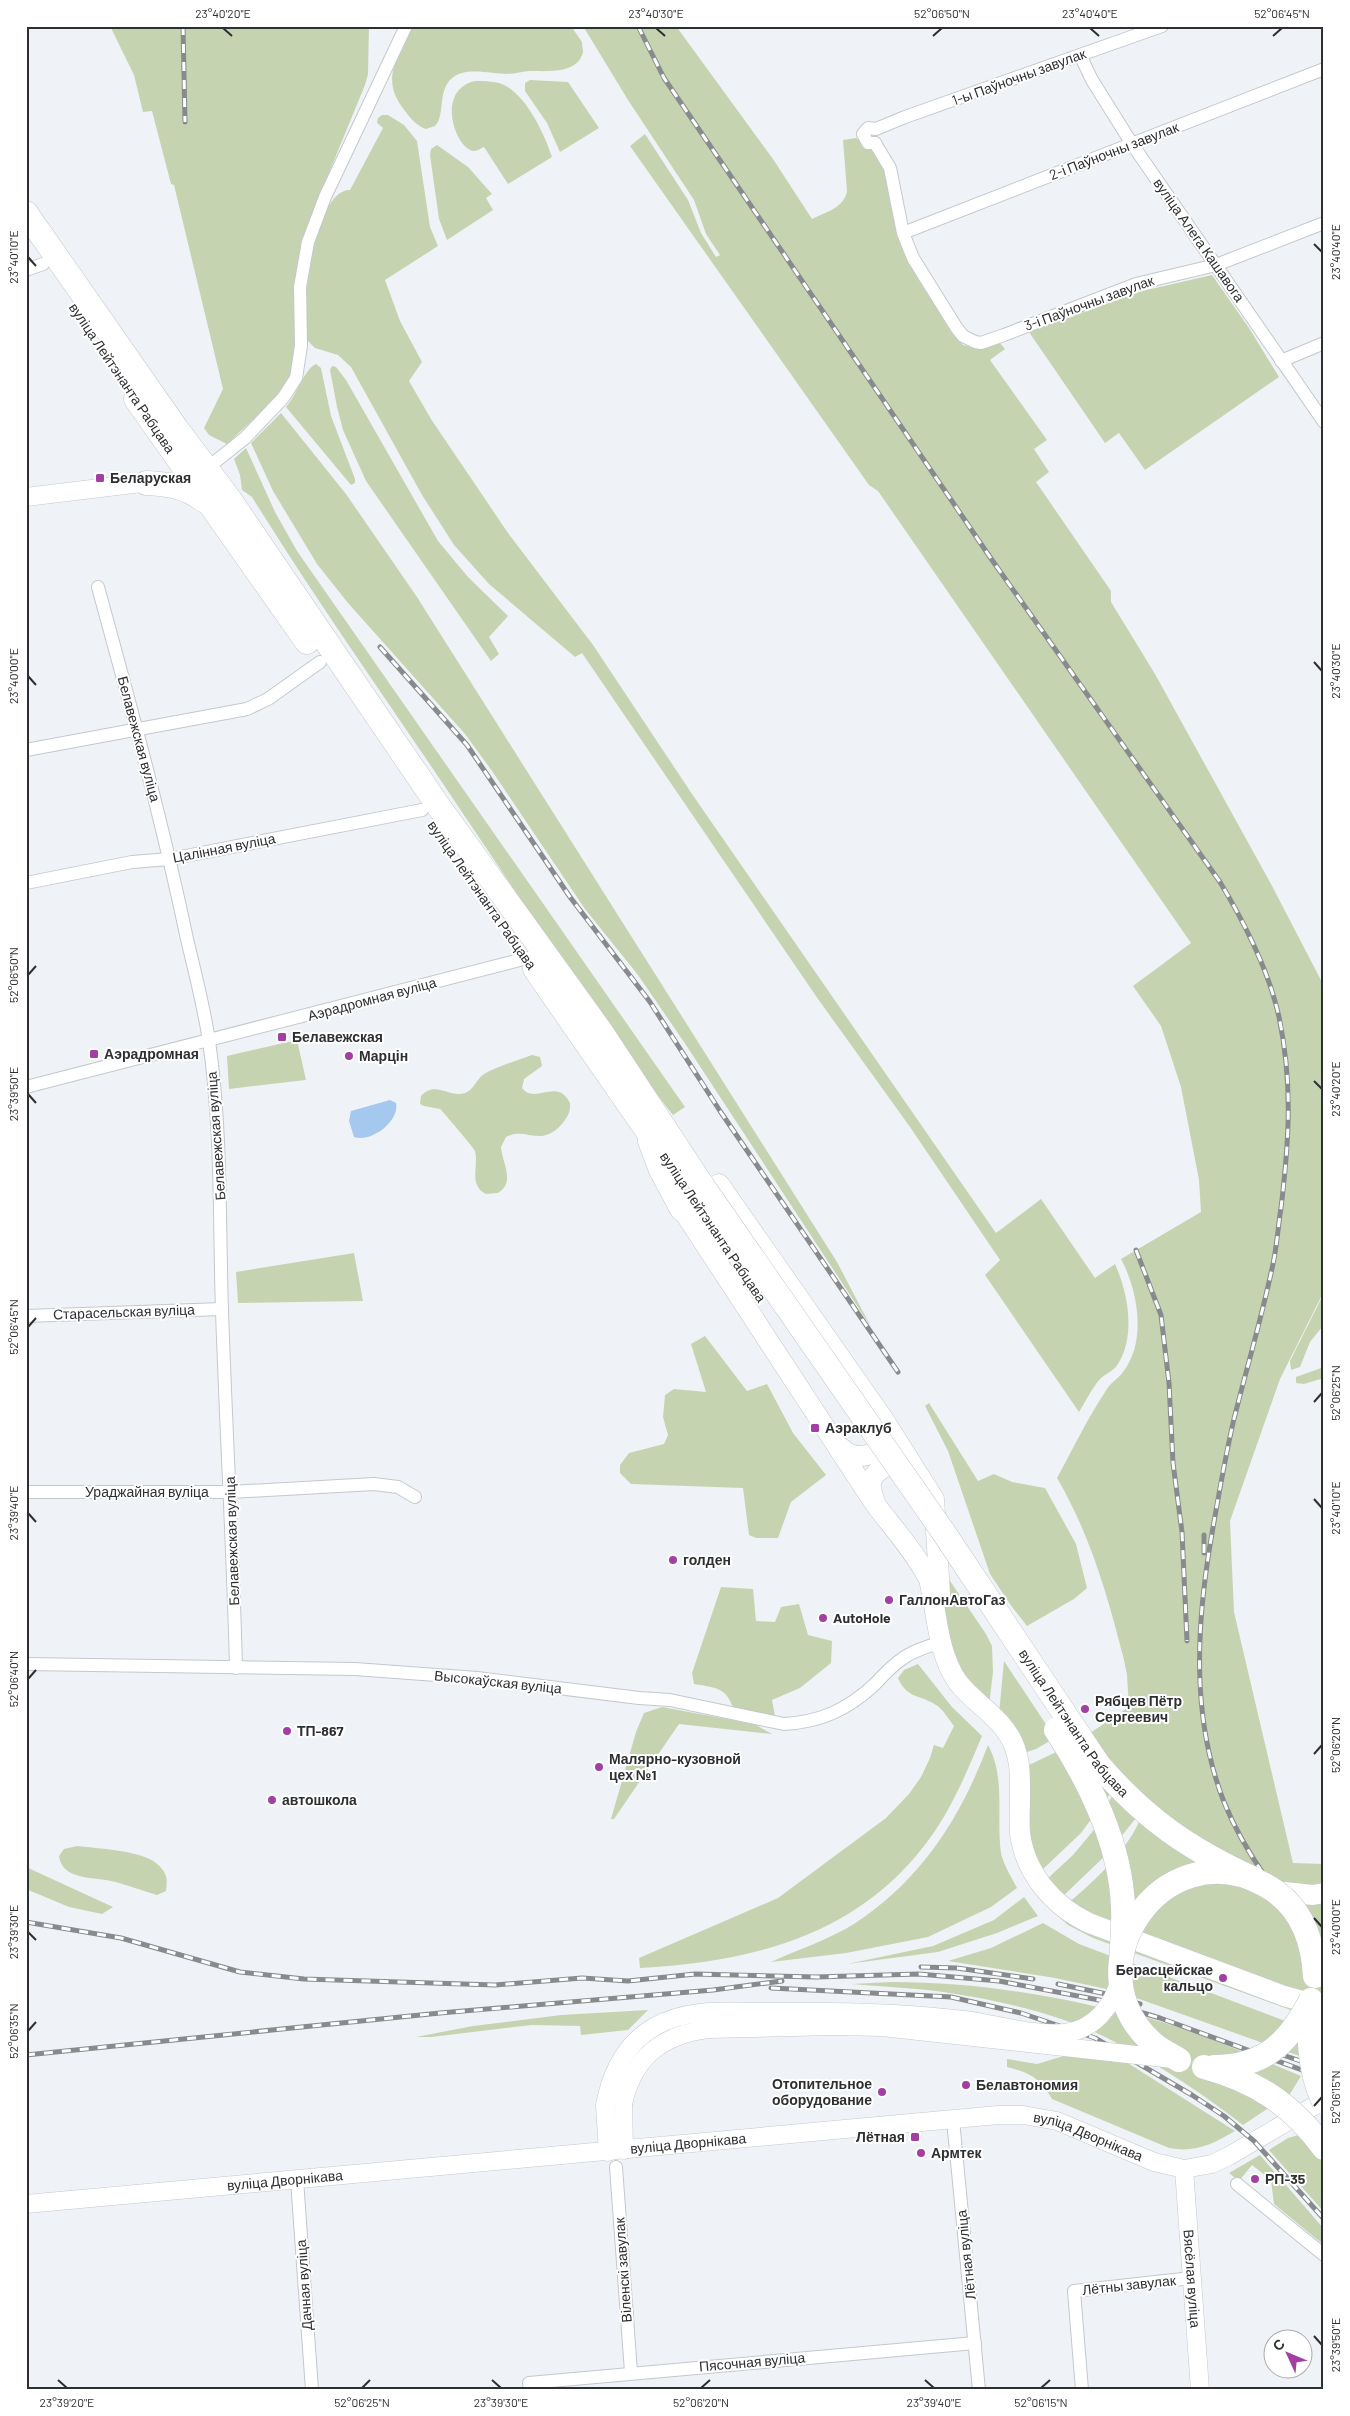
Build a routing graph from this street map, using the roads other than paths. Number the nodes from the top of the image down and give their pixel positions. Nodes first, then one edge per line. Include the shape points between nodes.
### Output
1 (406, 26) edge
2 (1162, 26) edge
3 (1080, 55) junction
4 (1324, 69) edge
5 (1132, 144) junction
6 (26, 213) edge
7 (1324, 223) edge
8 (903, 233) junction
9 (26, 240) edge
10 (1216, 264) junction
11 (35, 267) edge
12 (1324, 343) edge
13 (1281, 360) junction
14 (1324, 422) edge
15 (162, 437) junction
16 (198, 473) junction
17 (146, 483) junction
18 (26, 497) edge
19 (209, 504) junction
20 (98, 587) dead end
21 (320, 662) junction
22 (138, 730) junction
23 (26, 750) edge
24 (422, 810) junction
25 (170, 859) junction
26 (26, 883) edge
27 (536, 956) junction
28 (209, 1040) junction
29 (26, 1087) edge
30 (698, 1193) junction
31 (222, 1309) junction
32 (26, 1316) edge
33 (884, 1420) junction
34 (840, 1447) junction
35 (919, 1472) junction
36 (26, 1492) edge
37 (231, 1492) junction
38 (415, 1498) dead end
39 (875, 1504) junction
40 (941, 1642) junction
41 (26, 1664) edge
42 (236, 1668) junction
43 (1254, 1879) junction
44 (1275, 1891) junction
45 (1324, 1893) edge
46 (1122, 1952) junction
47 (1320, 1966) edge
48 (1120, 1978) junction
49 (1317, 2004) edge
50 (1179, 2060) junction
51 (1204, 2067) junction
52 (1324, 2101) edge
53 (953, 2120) junction
54 (1324, 2148) edge
55 (616, 2151) junction
56 (616, 2167) dead end
57 (1184, 2168) junction
58 (297, 2180) junction
59 (1237, 2184) dead end
60 (26, 2204) edge
61 (1324, 2255) edge
62 (1192, 2278) junction
63 (974, 2343) junction
64 (631, 2372) junction
65 (530, 2386) edge
66 (312, 2390) edge
67 (979, 2390) edge
68 (1082, 2390) edge
69 (1200, 2390) edge

1 - 16 street via 325,197 308,242 300,287 301,346 296,378 284,398 245,438
2 - 3 street, 1-ы Паўночны завулак
3 - 5 street, вуліца Алега Кашавога
3 - 8 street, 1-ы Паўночны завулак via 876,129 868,128 863,134 866,142 875,143 890,168
4 - 5 street, 2-і Паўночны завулак
5 - 8 street, 2-і Паўночны завулак
5 - 10 street, вуліца Алега Кашавога
6 - 16 highway, вуліца Лейтэнанта Рабцава
7 - 10 street, 3-і Паўночны завулак
8 - 10 street, 3-і Паўночны завулак via 923,276 959,332 968,340 981,343 1143,281
9 - 11 highway, вуліца Лейтэнанта Рабцава
10 - 13 street, вуліца Алега Кашавога
11 - 15 highway, вуліца Лейтэнанта Рабцава
12 - 13 street
13 - 14 street, вуліца Алега Кашавога
15 - 16 highway, вуліца Лейтэнанта Рабцава
15 - 17 highway via 167,451 166,465 158,476
16 - 17 main road
16 - 19 highway, вуліца Лейтэнанта Рабцава
16 - 27 highway, вуліца Лейтэнанта Рабцава via 436,804
17 - 18 main road
17 - 19 highway via 184,488
19 - 21 highway, вуліца Лейтэнанта Рабцава
20 - 22 street, Белавежская вуліца
21 - 22 street via 247,709
21 - 24 highway, вуліца Лейтэнанта Рабцава
22 - 23 street
22 - 25 street, Белавежская вуліца
24 - 25 street, Цалінная вуліца
24 - 27 highway, вуліца Лейтэнанта Рабцава
25 - 26 street, Цалінная вуліца via 132,862
25 - 28 street, Белавежская вуліца
27 - 28 street, Аэрадромная вуліца
27 - 30 highway, вуліца Лейтэнанта Рабцава via 645,1127
27 - 30 highway, вуліца Лейтэнанта Рабцава via 602,1033 646,1098
28 - 29 street, Аэрадромная вуліца
28 - 31 street, Белавежская вуліца via 217,1133
30 - 33 main road, вуліца Лейтэнанта Рабцава
30 - 34 main road, вуліца Лейтэнанта Рабцава
30 - 43 highway, вуліца Лейтэнанта Рабцава, bridge via 944,1533 1098,1764 1124,1794 1169,1832 1202,1854
30 - 46 highway, вуліца Лейтэнанта Рабцава, bridge via 874,1463 932,1541 1068,1748 1105,1825 1118,1868 1123,1906
31 - 32 street, Старасельская вуліца
31 - 37 street, Белавежская вуліца
33 - 34 main road via 885,1441 875,1452 856,1457
33 - 35 main road, вуліца Лейтэнанта Рабцава
34 - 39 main road, вуліца Лейтэнанта Рабцава
35 - 39 main road via 902,1464 889,1465 872,1482
35 - 40 main road, вуліца Лейтэнанта Рабцава via 934,1499
36 - 37 street, Ураджайная вуліца
37 - 38 street, Ураджайная вуліца via 374,1484 398,1487
37 - 42 street, Белавежская вуліца
39 - 40 main road, вуліца Лейтэнанта Рабцава via 905,1539 929,1579
40 - 42 street, Высокаўская вуліца via 901,1659 866,1692 836,1712 803,1723 784,1724 670,1700 477,1678 354,1669
40 - 49 main road via 957,1681 972,1699 998,1720 1020,1759 1020,1833 1027,1859 1046,1893 1074,1916 1284,1996
41 - 42 street, Высокаўская вуліца
43 - 44 highway, bridge
43 - 46 highway, bridge via 1216,1872 1179,1880 1148,1902 1136,1917
44 - 45 main road
44 - 47 highway, bridge via 1293,1908 1306,1928
46 - 48 highway, bridge
47 - 49 highway
48 - 50 highway, bridge via 1126,2004 1138,2027 1156,2046
48 - 55 main road, bridge via 1118,1990 1103,2013 1079,2029 1065,2033 883,2012 685,2015 652,2028 626,2052 616,2068 605,2105
49 - 51 highway, bridge via 1280,2045 1257,2059 1231,2067
49 - 52 highway, bridge via 1308,2033
50 - 51 highway
50 - 55 main road, bridge via 882,2027 708,2029 689,2032 658,2046 634,2071 623,2104
51 - 54 highway, bridge via 1241,2079 1275,2097
52 - 57 main road, вуліца Дворнікава via 1229,2156 1212,2164
53 - 55 main road, вуліца Дворнікава
53 - 57 main road, вуліца Дворнікава via 998,2115 1044,2117 1154,2162
53 - 63 street, Лётная вуліца
55 - 58 main road, вуліца Дворнікава
56 - 64 street, Віленскі завулак
57 - 62 main road, Вясёлая вуліца
58 - 60 main road, вуліца Дворнікава
58 - 66 street, Дачная вуліца
59 - 61 street
62 - 68 street, Лётны завулак via 1074,2291
62 - 69 main road, Вясёлая вуліца
63 - 64 street, Пясочная вуліца
63 - 67 street, Лётная вуліца
64 - 65 street, Пясочная вуліца

